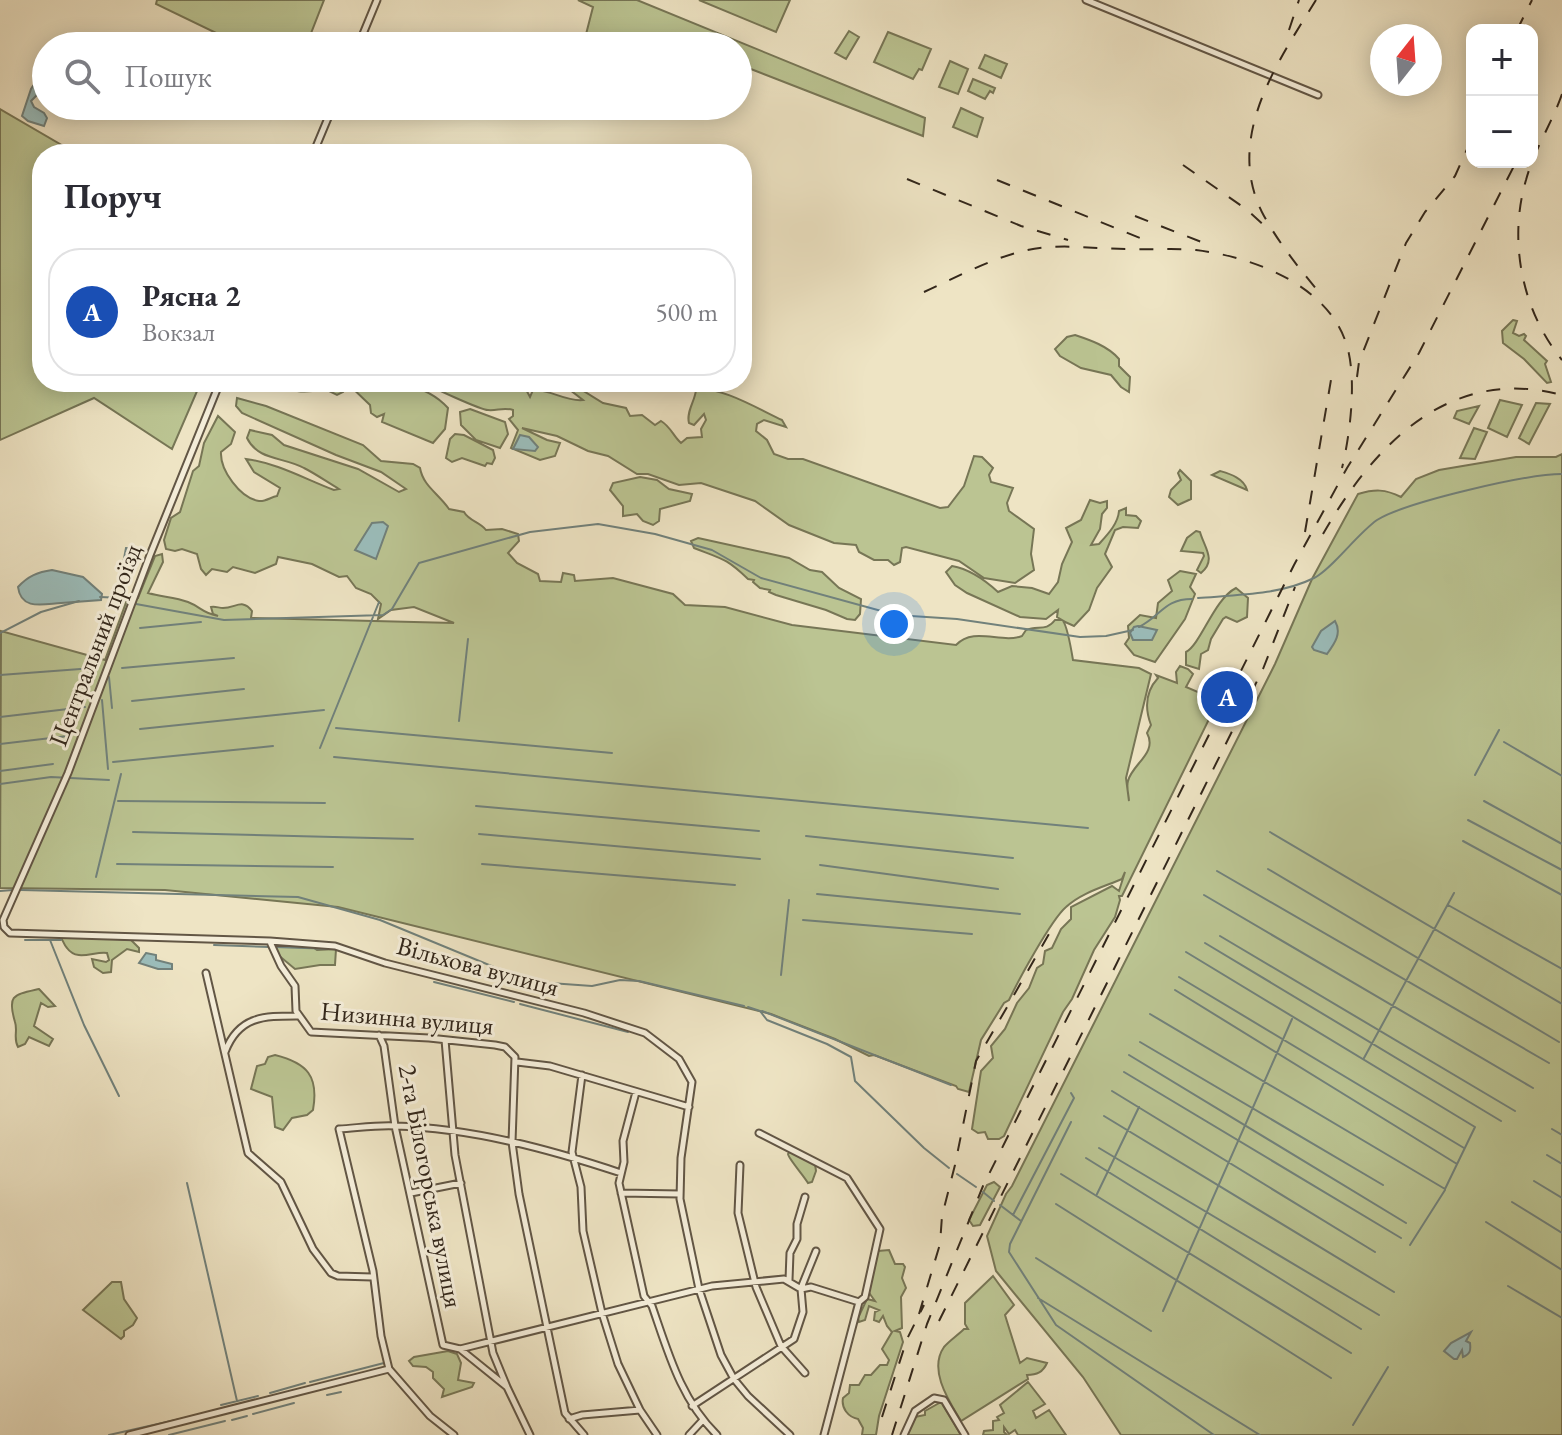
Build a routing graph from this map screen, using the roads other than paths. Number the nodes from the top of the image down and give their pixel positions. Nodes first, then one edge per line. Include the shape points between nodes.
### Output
1 (377, 0) edge
2 (1086, 0) edge
3 (364, 32) edge
4 (1318, 95) dead end
5 (327, 120) edge
6 (317, 144) edge
7 (216, 392) edge
8 (3, 920) joint
9 (270, 941) junction
10 (206, 973) dead end
11 (300, 1016) junction
12 (379, 1035) junction
13 (445, 1040) junction
14 (225, 1053) junction
15 (517, 1062) junction
16 (582, 1075) junction
17 (636, 1092) junction
18 (689, 1107) junction
19 (395, 1126) junction
20 (451, 1132) junction
21 (759, 1133) dead end
22 (512, 1142) junction
23 (573, 1157) junction
24 (740, 1165) dead end
25 (621, 1173) junction
26 (461, 1183) junction
27 (411, 1193) junction
28 (621, 1193) junction
29 (680, 1194) junction
30 (805, 1197) dead end
31 (816, 1251) dead end
32 (372, 1277) junction
33 (789, 1280) junction
34 (755, 1281) junction
35 (699, 1289) junction
36 (801, 1289) junction
37 (859, 1302) junction
38 (648, 1303) junction
39 (602, 1313) junction
40 (547, 1327) junction
41 (491, 1342) junction
42 (781, 1346) junction
43 (460, 1349) junction
44 (389, 1369) junction
45 (805, 1373) dead end
46 (734, 1379) junction
47 (507, 1387) junction
48 (692, 1406) junction
49 (640, 1410) junction
50 (569, 1419) junction
51 (702, 1421) junction
52 (129, 1435) edge
53 (454, 1435) edge
54 (530, 1435) edge
55 (584, 1435) edge
56 (657, 1435) edge
57 (689, 1435) edge
58 (717, 1435) edge
59 (790, 1435) edge
60 (824, 1435) edge
61 (904, 1435) edge
62 (965, 1435) edge

1 - 3 street
2 - 4 street
5 - 6 street
7 - 8 street, Центральний проїзд via 68,773
8 - 9 street, Вільхова вулиця via 10,933
9 - 11 street, Низинна вулиця via 295,986
9 - 18 street, Вільхова вулиця via 335,946 645,1033 683,1065 692,1082
10 - 14 street
11 - 12 street, Низинна вулиця via 311,1032
11 - 14 street via 251,1020
12 - 13 street, Низинна вулиця
12 - 19 street, 2-га Білогорська вулиця
13 - 15 street, Низинна вулиця via 505,1047
13 - 20 street
14 - 32 street via 248,1153 281,1182 313,1249 331,1273
15 - 16 street
15 - 22 street
16 - 17 street
16 - 23 street
17 - 18 street
17 - 25 street
18 - 29 street, Вільхова вулиця
19 - 20 street
19 - 27 street, 2-га Білогорська вулиця
19 - 32 street via 339,1129
20 - 22 street
20 - 26 street
21 - 37 street via 847,1178 880,1229 865,1297
22 - 23 street
22 - 40 street
23 - 25 street
23 - 39 street
24 - 34 street via 738,1213
25 - 28 street
26 - 27 street
26 - 41 street
27 - 43 street, 2-га Білогорська вулиця via 443,1345
28 - 29 street
28 - 38 street
29 - 35 street, Вільхова вулиця
30 - 33 street via 790,1253
31 - 36 street
32 - 44 street
33 - 34 street
33 - 36 street
34 - 35 street
34 - 42 street
35 - 38 street
35 - 46 street, Вільхова вулиця
36 - 37 street via 811,1287
36 - 42 street via 798,1329 794,1339
37 - 60 street
38 - 39 street
38 - 48 street
39 - 40 street
39 - 49 street via 623,1379
40 - 41 street
40 - 50 street
41 - 43 street
41 - 47 street
42 - 45 street
42 - 46 street
43 - 47 street
44 - 52 street
44 - 53 street
46 - 48 street
46 - 59 street, Вільхова вулиця
47 - 54 street
48 - 51 street
49 - 50 street
49 - 56 street
50 - 55 street
51 - 57 street
51 - 58 street
61 - 62 street via 915,1411 934,1398 944,1400

